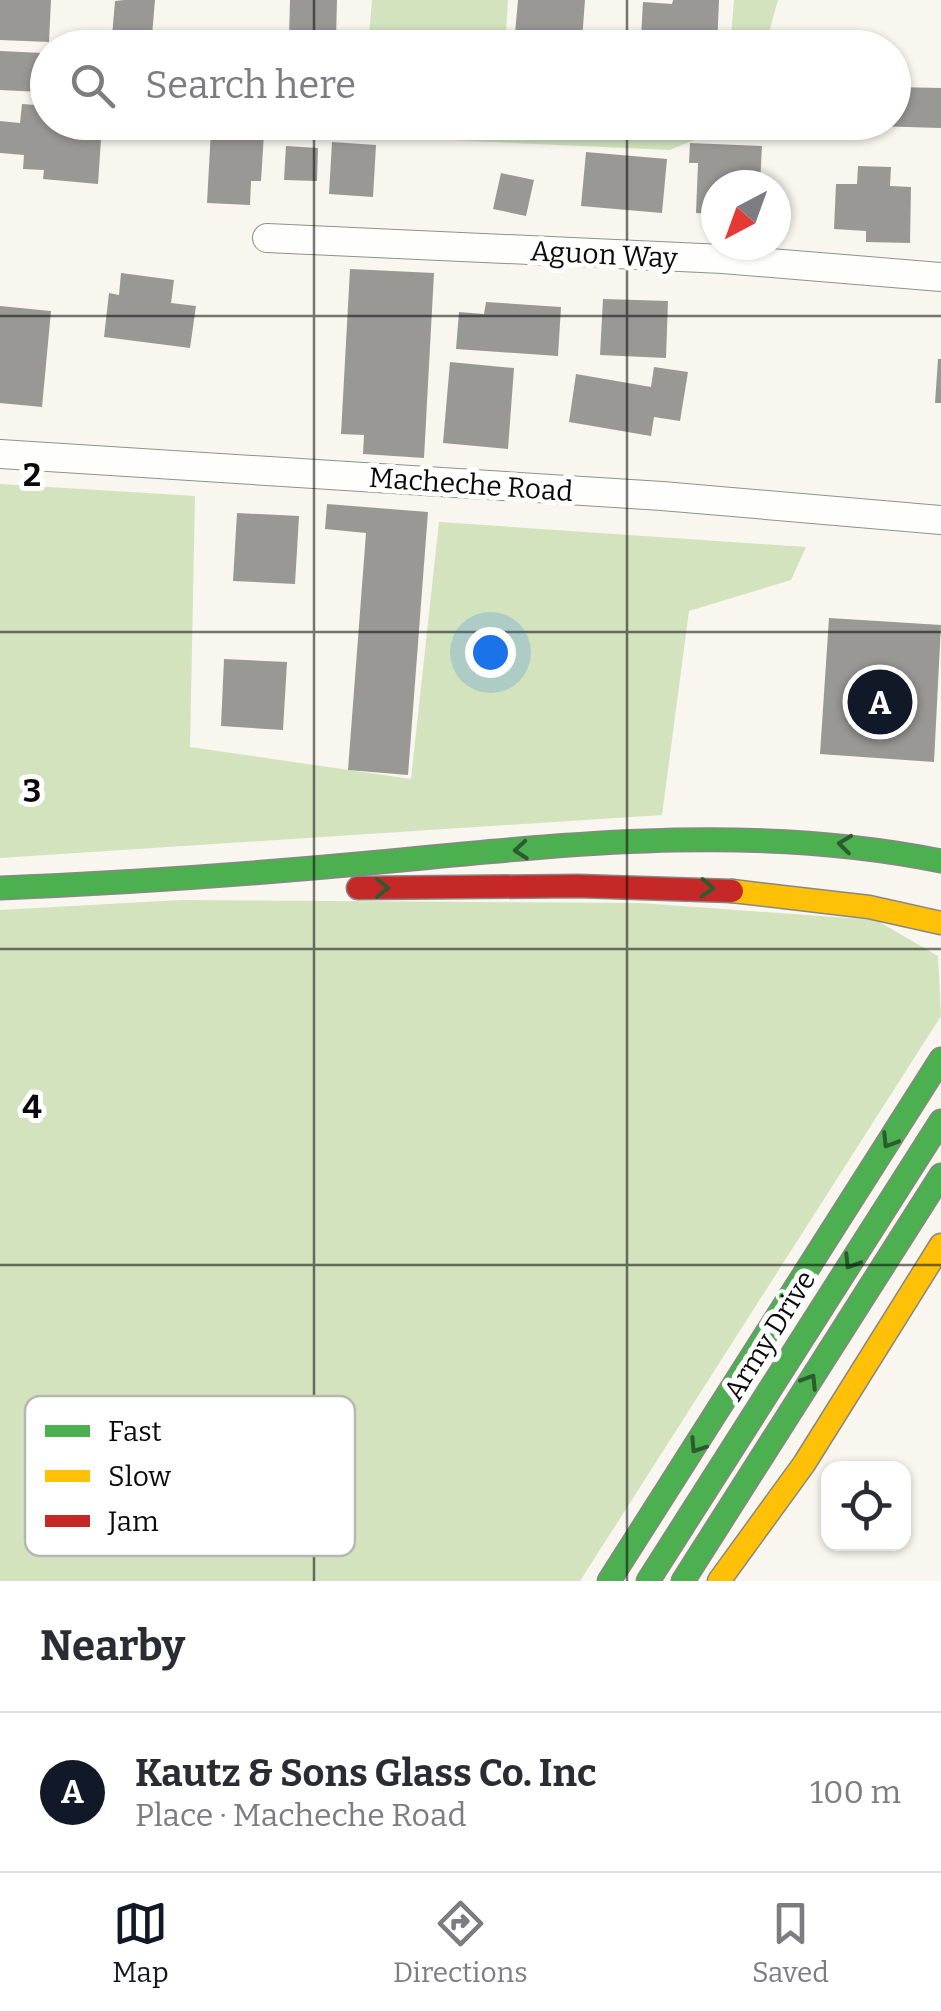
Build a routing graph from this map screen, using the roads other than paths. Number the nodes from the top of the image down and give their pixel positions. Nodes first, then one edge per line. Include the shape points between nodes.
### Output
1 (267, 238) dead end
2 (941, 277) edge
3 (0, 454) edge
4 (941, 520) edge
5 (941, 862) edge
6 (180, 881) junction
7 (0, 888) edge
8 (941, 923) edge
9 (941, 1059) edge
10 (941, 1121) edge
11 (941, 1174) edge
12 (941, 1246) edge
13 (609, 1581) edge
14 (648, 1581) edge
15 (683, 1581) edge
16 (720, 1581) edge

1 - 2 street, Aguon Way
3 - 4 street, Macheche Road
5 -> 6 main road via 835,842 690,837
6 - 7 main road
6 -> 8 main road via 305,889 754,890 823,897
9 -> 13 main road
10 -> 14 main road, Army Drive
15 -> 11 main road
12 - 16 main road via 804,1464

